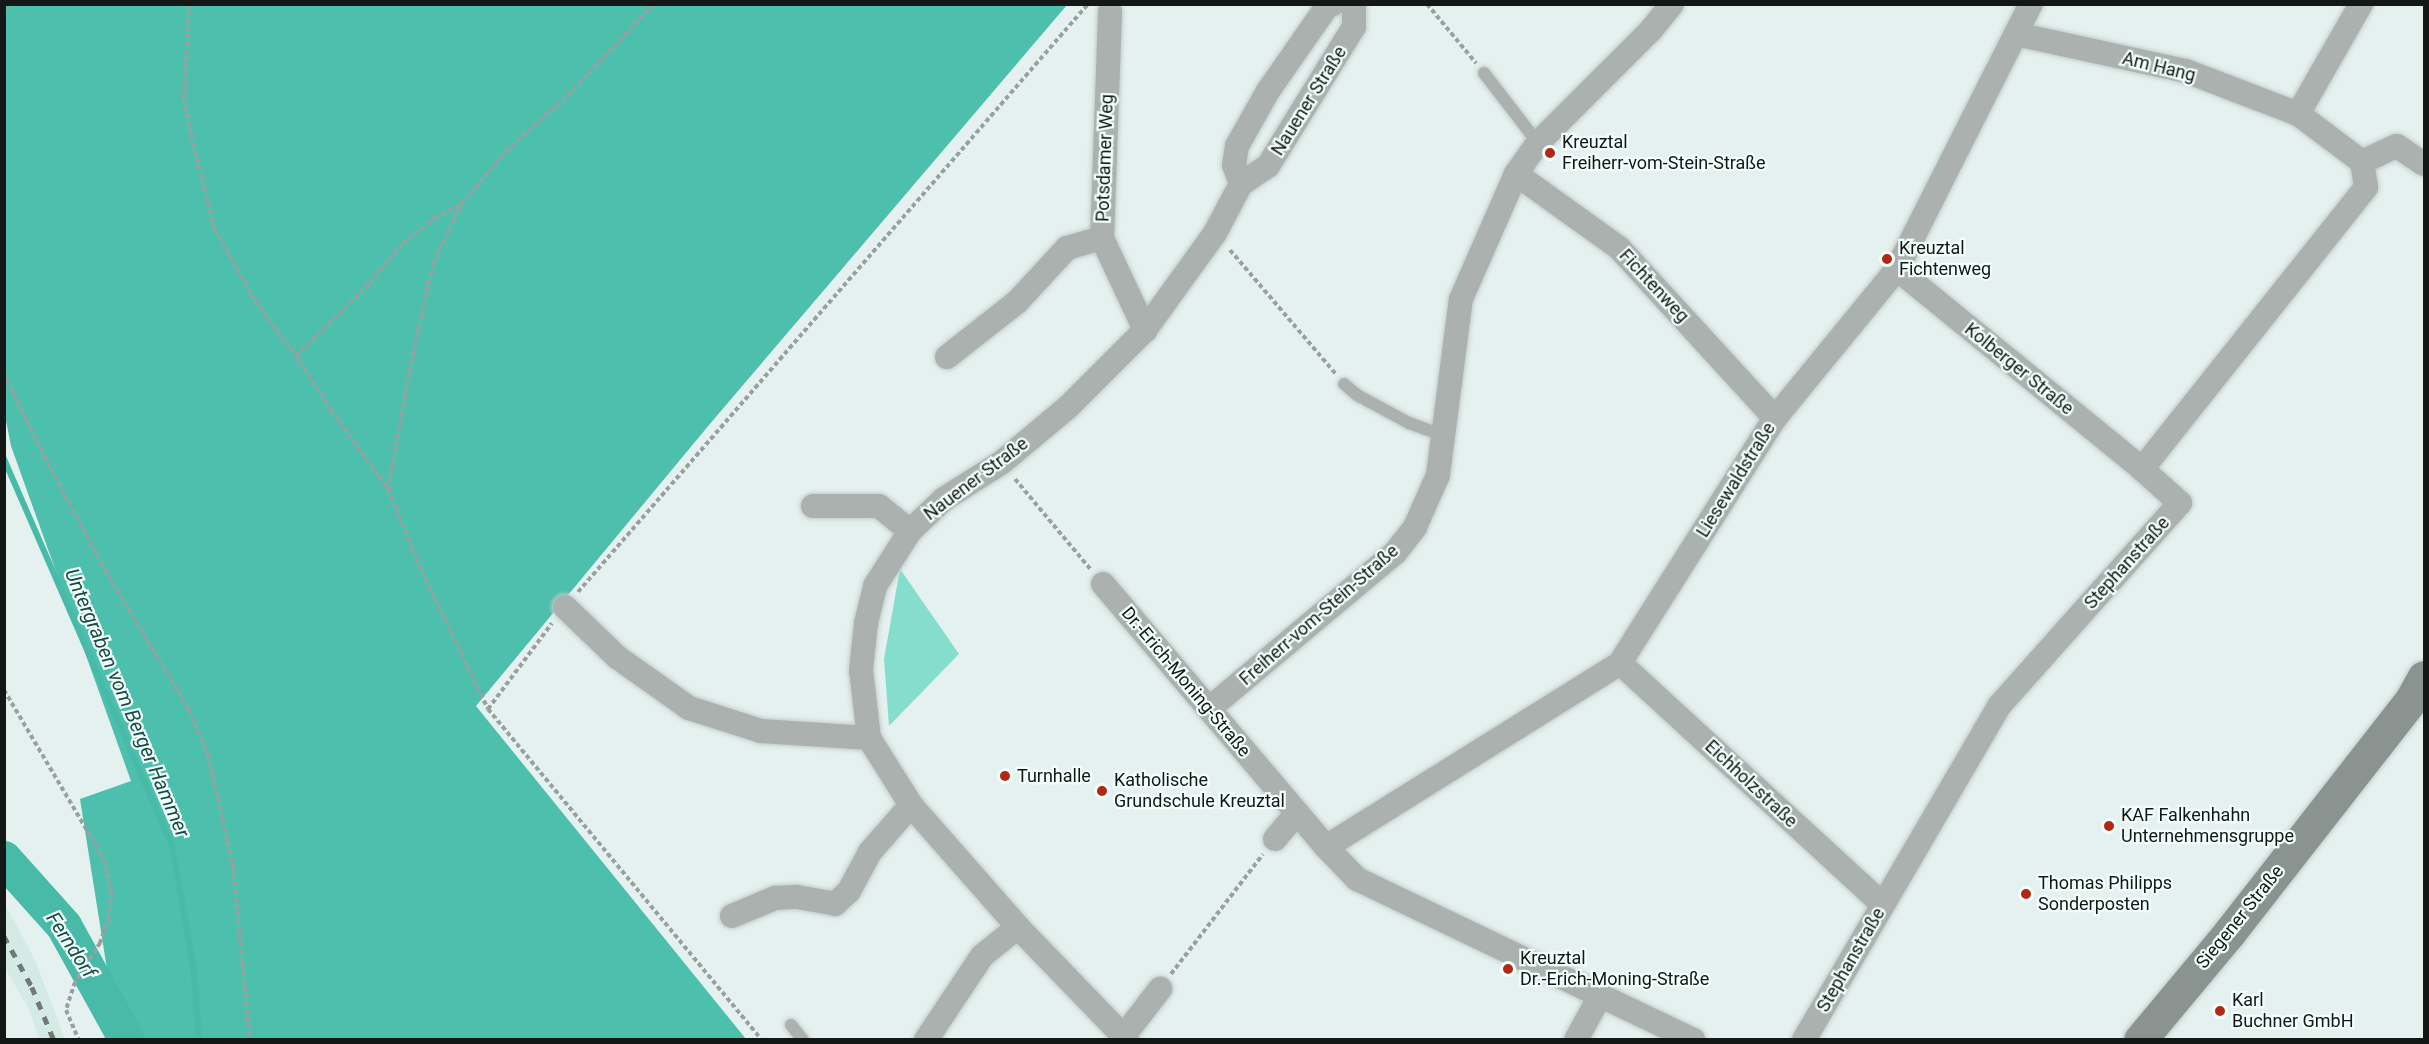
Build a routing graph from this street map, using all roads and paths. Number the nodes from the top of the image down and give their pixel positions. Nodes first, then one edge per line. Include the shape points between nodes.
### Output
1 (189, 4) edge
2 (654, 4) edge
3 (1333, 4) edge
4 (1354, 4) edge
5 (1426, 4) edge
6 (1672, 4) edge
7 (2031, 4) edge
8 (2361, 4) edge
9 (1099, 8) edge
10 (2016, 34) junction
11 (1484, 73) joint
12 (2298, 114) junction
13 (1538, 143) junction
14 (2362, 162) junction
15 (2424, 164) edge
16 (1516, 174) junction
17 (1241, 184) junction
18 (461, 205) junction
19 (1215, 232) junction
20 (1102, 238) junction
21 (1897, 269) junction
22 (1145, 330) junction
23 (297, 356) junction
24 (947, 357) dead end
25 (4, 374) edge
26 (1344, 384) joint
27 (1775, 418) junction
28 (1444, 436) junction
29 (1001, 463) junction
30 (2142, 469) junction
31 (388, 489) junction
32 (813, 506) dead end
33 (910, 531) junction
34 (1103, 584) joint
35 (565, 607) junction
36 (1620, 663) junction
37 (2424, 677) edge
38 (4, 690) edge
39 (1210, 708) junction
40 (488, 709) junction
41 (869, 738) junction
42 (911, 805) junction
43 (1297, 813) junction
44 (1275, 839) joint
45 (1326, 847) junction
46 (1883, 905) junction
47 (732, 916) dead end
48 (1018, 927) junction
49 (1160, 989) joint
50 (1600, 996) junction
51 (791, 1025) dead end
52 (1123, 1038) edge
53 (79, 1040) edge
54 (250, 1040) edge
55 (762, 1040) edge
56 (803, 1040) edge
57 (926, 1040) edge
58 (1576, 1040) edge
59 (1693, 1040) edge
60 (1804, 1040) edge
61 (2140, 1040) edge

1 - 23 path via 184,99 215,230 255,301
2 - 18 path via 568,95 506,151
3 - 17 street, Nauener Straße via 1328,5 1268,91 1237,146 1234,165
4 - 17 street, Nauener Straße via 1354,27 1268,166
5 - 11 path
6 - 13 street, Freiherr-vom-Stein-Straße
7 - 10 street, Liesewaldstraße
8 - 12 street
9 - 20 street, Potsdamer Weg
9 - 35 path
10 - 12 street, Am Hang via 2186,71
10 - 21 street, Liesewaldstraße
11 - 13 lane
12 - 14 street
13 - 16 street, Freiherr-vom-Stein-Straße
14 - 15 street via 2397,147
14 - 30 street via 2366,187
16 - 27 street, Fichtenweg via 1619,248
16 - 28 street, Freiherr-vom-Stein-Straße via 1461,299
17 - 19 street, Nauener Straße
18 - 23 path via 435,218 403,243 370,283
18 - 31 path via 434,264
19 - 22 street, Nauener Straße
19 - 26 path
20 - 22 street, Potsdamer Weg
20 - 24 street via 1067,248 1017,302
21 - 27 street, Liesewaldstraße
21 - 30 street, Kolberger Straße
22 - 29 street, Nauener Straße via 1068,407
23 - 31 path
25 - 54 path via 105,570 189,710 208,754 233,867
26 - 28 lane via 1409,423
27 - 36 street, Liesewaldstraße
28 - 39 street, Freiherr-vom-Stein-Straße via 1429,501 1395,553
29 - 33 street, Nauener Straße via 945,499
29 - 34 path
30 - 46 street, Stephanstraße via 2180,503 1999,706
31 - 40 path via 422,572
32 - 33 street via 879,506
33 - 41 street, Nauener Straße via 875,586 866,623 861,670
34 - 39 street, Dr.-Erich-Moning-Straße
35 - 40 path
35 - 41 street via 617,657 689,708 761,731
36 - 45 street, Liesewaldstraße
36 - 46 street, Eichholzstraße
37 - 61 main road, Siegener Straße via 2411,700 2229,933
38 - 53 path via 104,859 111,891 109,918 100,943 75,982 66,1010
39 - 43 street, Dr.-Erich-Moning-Straße
40 - 55 path
41 - 42 street, Nauener Straße
42 - 47 street via 870,852 849,891 835,904 797,897 775,898
42 - 48 street, Nauener Straße
43 - 44 street
43 - 45 street, Dr.-Erich-Moning-Straße
44 - 49 path
45 - 50 street, Dr.-Erich-Moning-Straße via 1357,879
46 - 60 street, Stephanstraße
48 - 52 street, Nauener Straße
48 - 57 street via 982,956
49 - 52 street
50 - 58 street
50 - 59 street, Dr.-Erich-Moning-Straße
51 - 56 lane

